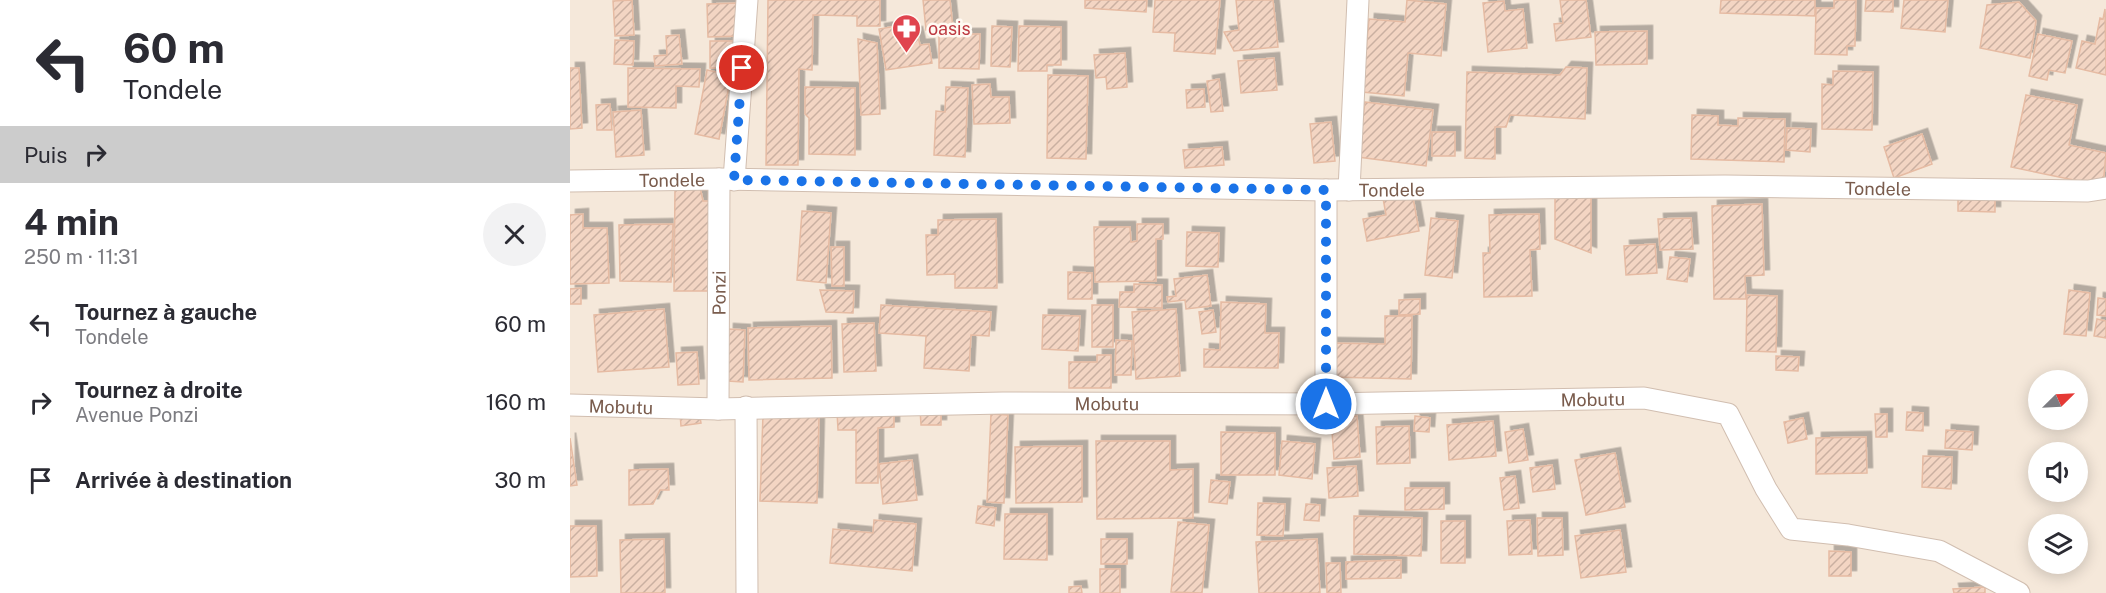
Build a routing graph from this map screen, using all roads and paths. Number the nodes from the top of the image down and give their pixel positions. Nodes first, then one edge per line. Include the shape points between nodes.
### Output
1 (747, 0) edge
2 (1358, 0) edge
3 (727, 179) junction
4 (570, 181) edge
5 (2106, 188) edge
6 (1326, 190) junction
7 (1349, 190) junction
8 (1326, 404) junction
9 (570, 405) edge
10 (746, 407) junction
11 (718, 409) junction
12 (747, 593) edge
13 (2019, 593) edge

1 - 3 street, Ponzi
2 - 7 street
3 - 4 street, Tondele
3 - 6 street, Tondele
3 - 11 street, Ponzi
5 - 7 street, Tondele via 2088,191 1725,186
6 - 7 street, Tondele
6 - 8 street
8 - 10 street, Mobutu
8 - 13 street, Mobutu via 1644,398 1728,414 1791,529 1938,552
9 - 11 street, Mobutu
10 - 11 street, Mobutu
10 - 12 street

